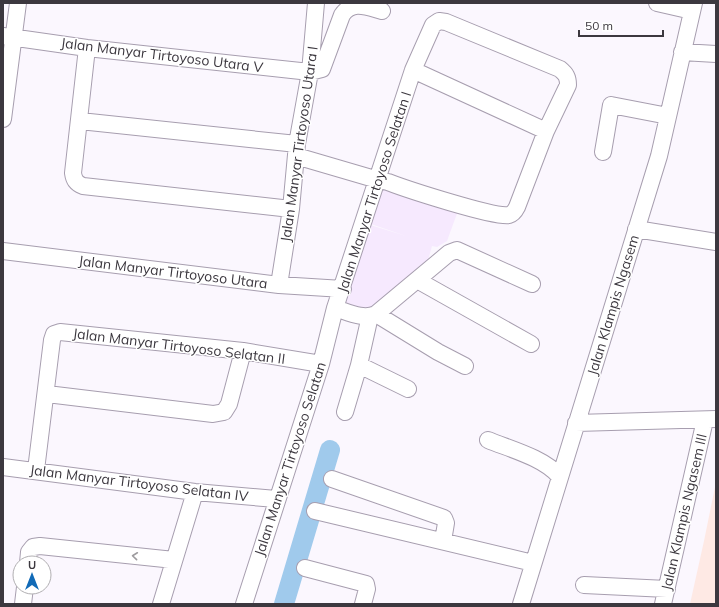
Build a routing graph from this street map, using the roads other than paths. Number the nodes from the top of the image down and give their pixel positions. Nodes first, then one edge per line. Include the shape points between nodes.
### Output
1 (18, 3) edge
2 (316, 3) edge
3 (657, 3) edge
4 (693, 7) edge
5 (382, 11) dead end
6 (8, 37) edge
7 (87, 48) junction
8 (682, 52) junction
9 (716, 54) edge
10 (413, 70) junction
11 (310, 72) junction
12 (668, 116) junction
13 (3, 119) edge
14 (80, 121) junction
15 (546, 131) junction
16 (296, 150) junction
17 (603, 152) dead end
18 (378, 180) junction
19 (291, 209) junction
20 (636, 229) junction
21 (716, 242) edge
22 (3, 251) edge
23 (417, 280) junction
24 (532, 284) dead end
25 (279, 285) junction
26 (342, 289) junction
27 (335, 310) junction
28 (373, 315) junction
29 (531, 344) dead end
30 (243, 351) junction
31 (321, 364) junction
32 (359, 365) junction
33 (465, 366) dead end
34 (408, 389) dead end
35 (47, 394) junction
36 (345, 412) dead end
37 (710, 420) edge
38 (576, 423) junction
39 (488, 440) dead end
40 (3, 467) edge
41 (36, 470) junction
42 (560, 476) junction
43 (332, 479) dead end
44 (195, 492) junction
45 (276, 499) junction
46 (315, 511) dead end
47 (443, 541) junction
48 (29, 555) edge
49 (174, 560) junction
50 (533, 562) junction
51 (305, 568) dead end
52 (584, 585) dead end
53 (665, 596) edge
54 (161, 604) edge
55 (244, 604) edge
56 (363, 604) edge
57 (521, 604) edge

1 - 6 street
2 - 11 street, Jalan Manyar Tirtoyoso Utara I
3 - 4 street
4 - 8 street, Jalan Klampis Ngasem
5 - 11 street via 358,4 346,9 322,69
6 - 7 street, Jalan Manyar Tirtoyoso Utara V
6 - 13 street
7 - 11 street, Jalan Manyar Tirtoyoso Utara V
7 - 14 street
8 - 9 street
8 - 12 street, Jalan Klampis Ngasem
10 - 15 street
10 - 15 street, Jalan Manyar Tirtoyoso Selatan I via 433,25 439,21 560,69 568,79 568,86
10 - 18 street, Jalan Manyar Tirtoyoso Selatan I
11 - 16 street, Jalan Manyar Tirtoyoso Utara I
12 - 17 street via 611,105
12 - 20 street, Jalan Klampis Ngasem via 659,156
14 - 16 street
14 - 19 street via 73,173 78,184
15 - 18 street via 517,207 509,215 482,210
16 - 18 street
16 - 19 street, Jalan Manyar Tirtoyoso Utara I
18 - 26 street, Jalan Manyar Tirtoyoso Selatan I
19 - 25 street, Jalan Manyar Tirtoyoso Utara I
20 - 21 street
20 - 38 street, Jalan Klampis Ngasem
22 - 25 street, Jalan Manyar Tirtoyoso Utara
23 - 24 street via 449,253 457,250
23 - 28 street
23 - 29 street
25 - 26 street, Jalan Manyar Tirtoyoso Utara
26 - 27 street, Jalan Manyar Tirtoyoso Selatan I
27 - 28 street via 361,316
27 - 31 street, Jalan Manyar Tirtoyoso Selatan
28 - 32 street
28 - 33 street
30 - 31 street, Jalan Manyar Tirtoyoso Selatan II
30 - 35 street via 229,404 224,412 213,414
30 - 35 street, Jalan Manyar Tirtoyoso Selatan II via 60,332 54,334 52,340
31 - 45 street, Jalan Manyar Tirtoyoso Selatan
32 - 34 street
32 - 36 street
35 - 41 street, Jalan Manyar Tirtoyoso Selatan II
37 - 38 street
37 - 53 street, Jalan Klampis Ngasem III
38 - 42 street, Jalan Klampis Ngasem
39 - 42 street via 542,462 552,467
40 - 41 street, Jalan Manyar Tirtoyoso Selatan IV
41 - 44 street, Jalan Manyar Tirtoyoso Selatan IV
42 - 50 street, Jalan Klampis Ngasem
43 - 47 street via 444,518 446,523
44 - 45 street, Jalan Manyar Tirtoyoso Selatan IV
44 - 49 street
45 - 55 street, Jalan Manyar Tirtoyoso Selatan
46 - 47 street
47 - 50 street
49 -> 48 street via 40,546 33,547
49 - 54 street
50 - 57 street, Jalan Klampis Ngasem
51 - 56 street via 366,584
52 - 53 street

